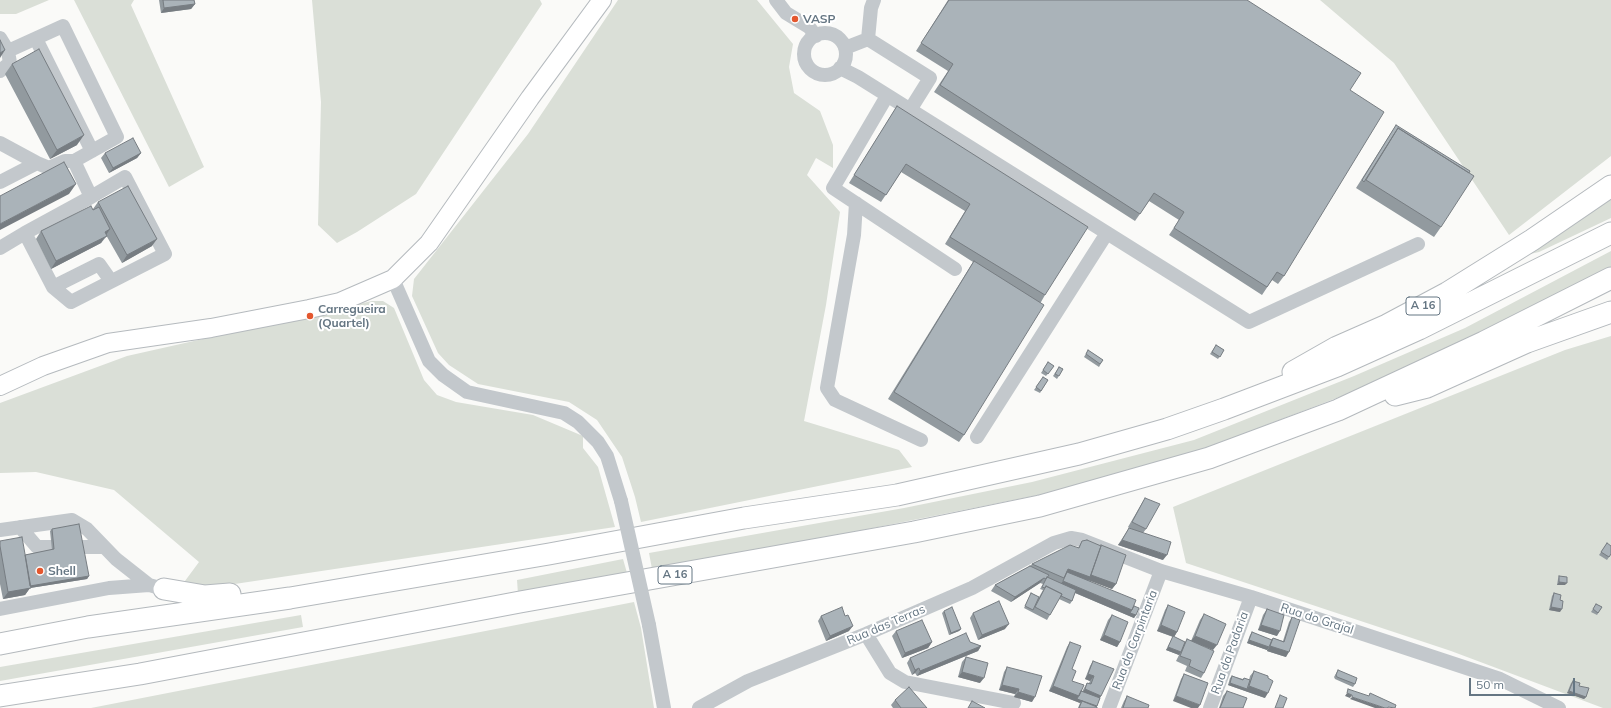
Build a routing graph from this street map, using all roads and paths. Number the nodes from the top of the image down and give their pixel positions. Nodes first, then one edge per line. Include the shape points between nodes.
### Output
1 (602, 0) edge
2 (776, 0) edge
3 (874, 0) edge
4 (816, 36) junction
5 (0, 38) edge
6 (36, 39) junction
7 (868, 39) junction
8 (845, 48) junction
9 (8, 51) junction
10 (840, 68) junction
11 (0, 71) edge
12 (887, 96) junction
13 (910, 110) junction
14 (0, 143) edge
15 (92, 151) junction
16 (37, 162) junction
17 (74, 162) junction
18 (0, 182) edge
19 (1611, 186) edge
20 (90, 197) junction
21 (856, 204) junction
22 (25, 233) junction
23 (1107, 233) junction
24 (1611, 233) edge
25 (1418, 244) dead end
26 (0, 248) edge
27 (955, 269) dead end
28 (1611, 278) edge
29 (393, 279) junction
30 (111, 282) junction
31 (53, 287) junction
32 (1611, 312) edge
33 (0, 386) edge
34 (1224, 409) junction
35 (1338, 410) junction
36 (977, 437) dead end
37 (921, 440) dead end
38 (20, 527) junction
39 (0, 530) edge
40 (1071, 538) joint
41 (104, 547) junction
42 (1161, 571) junction
43 (157, 587) junction
44 (1251, 597) junction
45 (290, 598) junction
46 (0, 609) edge
47 (866, 634) junction
48 (0, 644) edge
49 (140, 674) junction
50 (0, 696) edge
51 (1014, 703) dead end
52 (0, 705) edge
53 (664, 708) edge
54 (700, 708) edge
55 (1109, 708) edge
56 (1210, 708) edge
57 (1559, 708) edge

1 - 29 main road via 530,98 429,244
2 - 4 street via 786,13 809,27
3 - 7 street
4 - 8 street via 830,34 842,42
4 - 10 street via 810,40 804,53 808,67 821,75 828,75
5 - 9 street
6 - 9 street
6 - 15 street
6 - 15 street via 63,26 117,137
7 - 8 street
7 - 13 street via 930,78
8 - 10 street via 844,62
9 - 11 street via 10,63
10 - 12 street
12 - 13 street
12 - 21 street via 833,188
13 - 23 street
14 - 16 street
15 - 17 street
16 - 17 street via 49,168 65,161
16 - 18 street
17 - 20 street
19 - 34 highway, A 16 via 1532,240 1447,293 1387,325 1337,347
20 - 22 street
20 - 30 street via 125,177 165,254
21 - 27 street
21 - 37 street via 854,235 827,388 835,400
22 - 26 street
22 - 31 street
23 - 25 street via 1249,322
23 - 36 street
24 - 34 highway, A 16 via 1419,329 1337,366
28 - 35 highway, A 16 via 1484,342
29 - 33 main road via 340,302 309,309 211,328 108,343 43,366
29 - 53 street, bridge via 429,361 443,375 467,392 564,413 578,422 598,442 607,456 621,500 649,625
30 - 31 street via 71,302
30 - 31 street via 99,264
32 - 35 highway, A 16 via 1527,342 1428,387
34 - 45 highway, A 16 via 1167,429 1079,454 897,495 744,518
35 - 49 highway, A 16 via 1209,458 1040,506 914,532 520,602
38 - 39 street
38 - 41 street via 37,547
38 - 41 street via 72,520 87,529
40 - 42 street, Rua do Grajal
40 - 47 street, Rua das Terras via 1054,543 972,588
41 - 43 street via 116,559
42 - 44 street, Rua do Grajal
42 - 55 street, Rua da Carpintaria
43 - 45 highway via 205,596 259,591
43 - 46 street via 109,588
44 - 56 street, Rua da Padaria
44 - 57 street, Rua do Grajal via 1500,679
45 - 48 highway, A 16 via 88,627
47 - 51 street via 890,673 905,682
47 - 54 street, Rua das Terras via 748,681
49 - 50 highway, A 16
49 - 52 highway via 69,692

